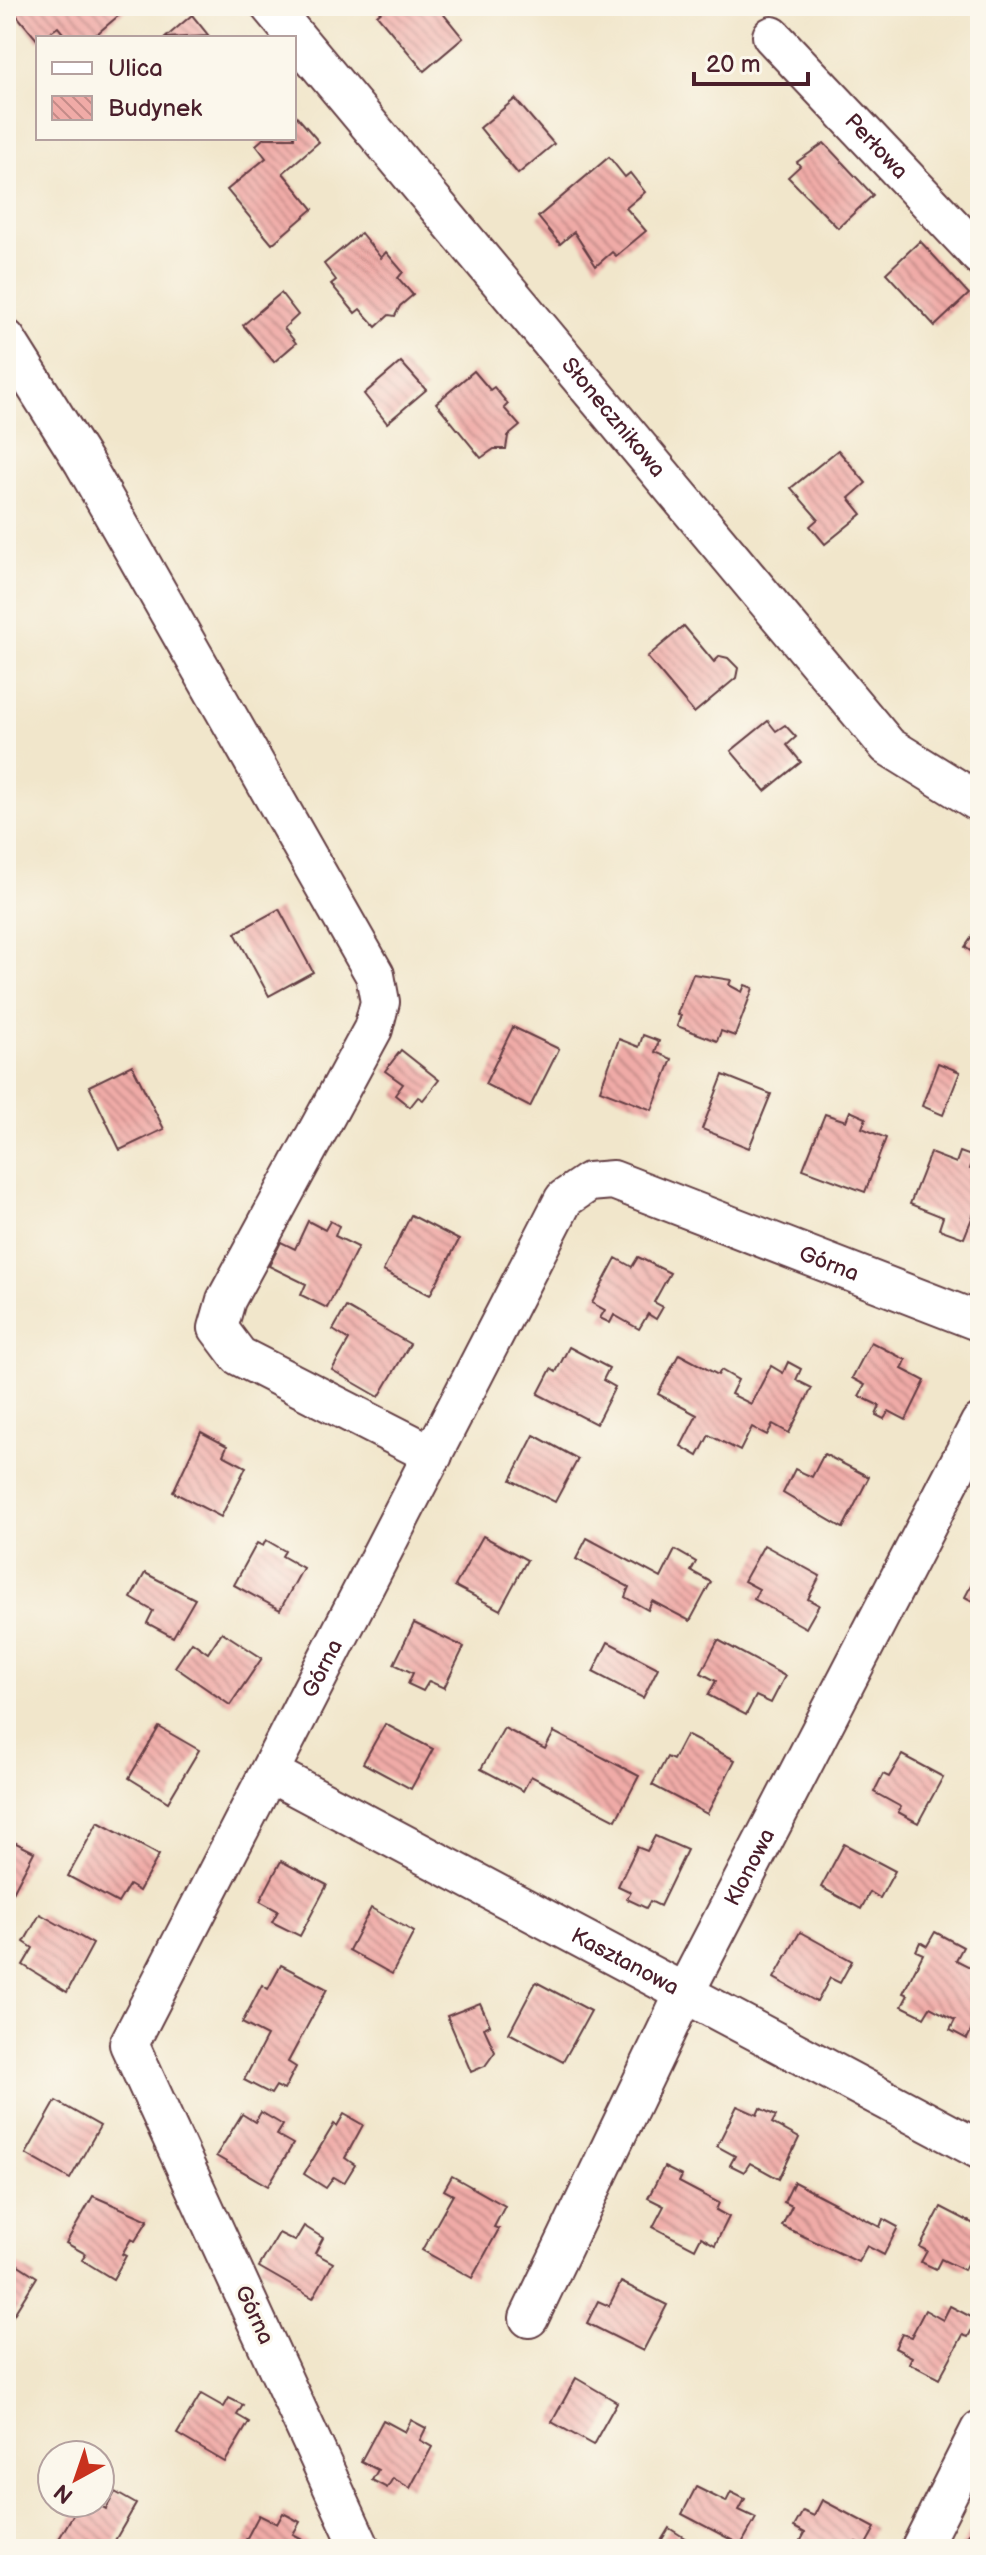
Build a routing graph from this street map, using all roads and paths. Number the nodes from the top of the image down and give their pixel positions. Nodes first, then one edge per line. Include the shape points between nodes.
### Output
1 (270, 6) edge
2 (295, 36) edge
3 (772, 36) dead end
4 (296, 37) edge
5 (980, 256) edge
6 (6, 339) edge
7 (980, 803) edge
8 (980, 1322) edge
9 (980, 1423) edge
10 (433, 1455) junction
11 (270, 1773) junction
12 (685, 1992) junction
13 (980, 2150) edge
14 (529, 2318) dead end
15 (980, 2430) edge
16 (361, 2549) edge
17 (920, 2549) edge

1 - 2 street, Słonecznikowa
3 - 5 street, Perłowa
4 - 7 street, Słonecznikowa via 888,746
6 - 10 street via 84,463 375,975 380,1002 373,1029 226,1300 218,1328 239,1356
8 - 10 street, Górna via 613,1180 589,1182 564,1199
9 - 12 street, Klonowa
10 - 11 street, Górna
11 - 12 street, Kasztanowa
11 - 16 street, Górna via 129,2044
12 - 13 street, Kasztanowa
12 - 14 street, Klonowa
15 - 17 street

